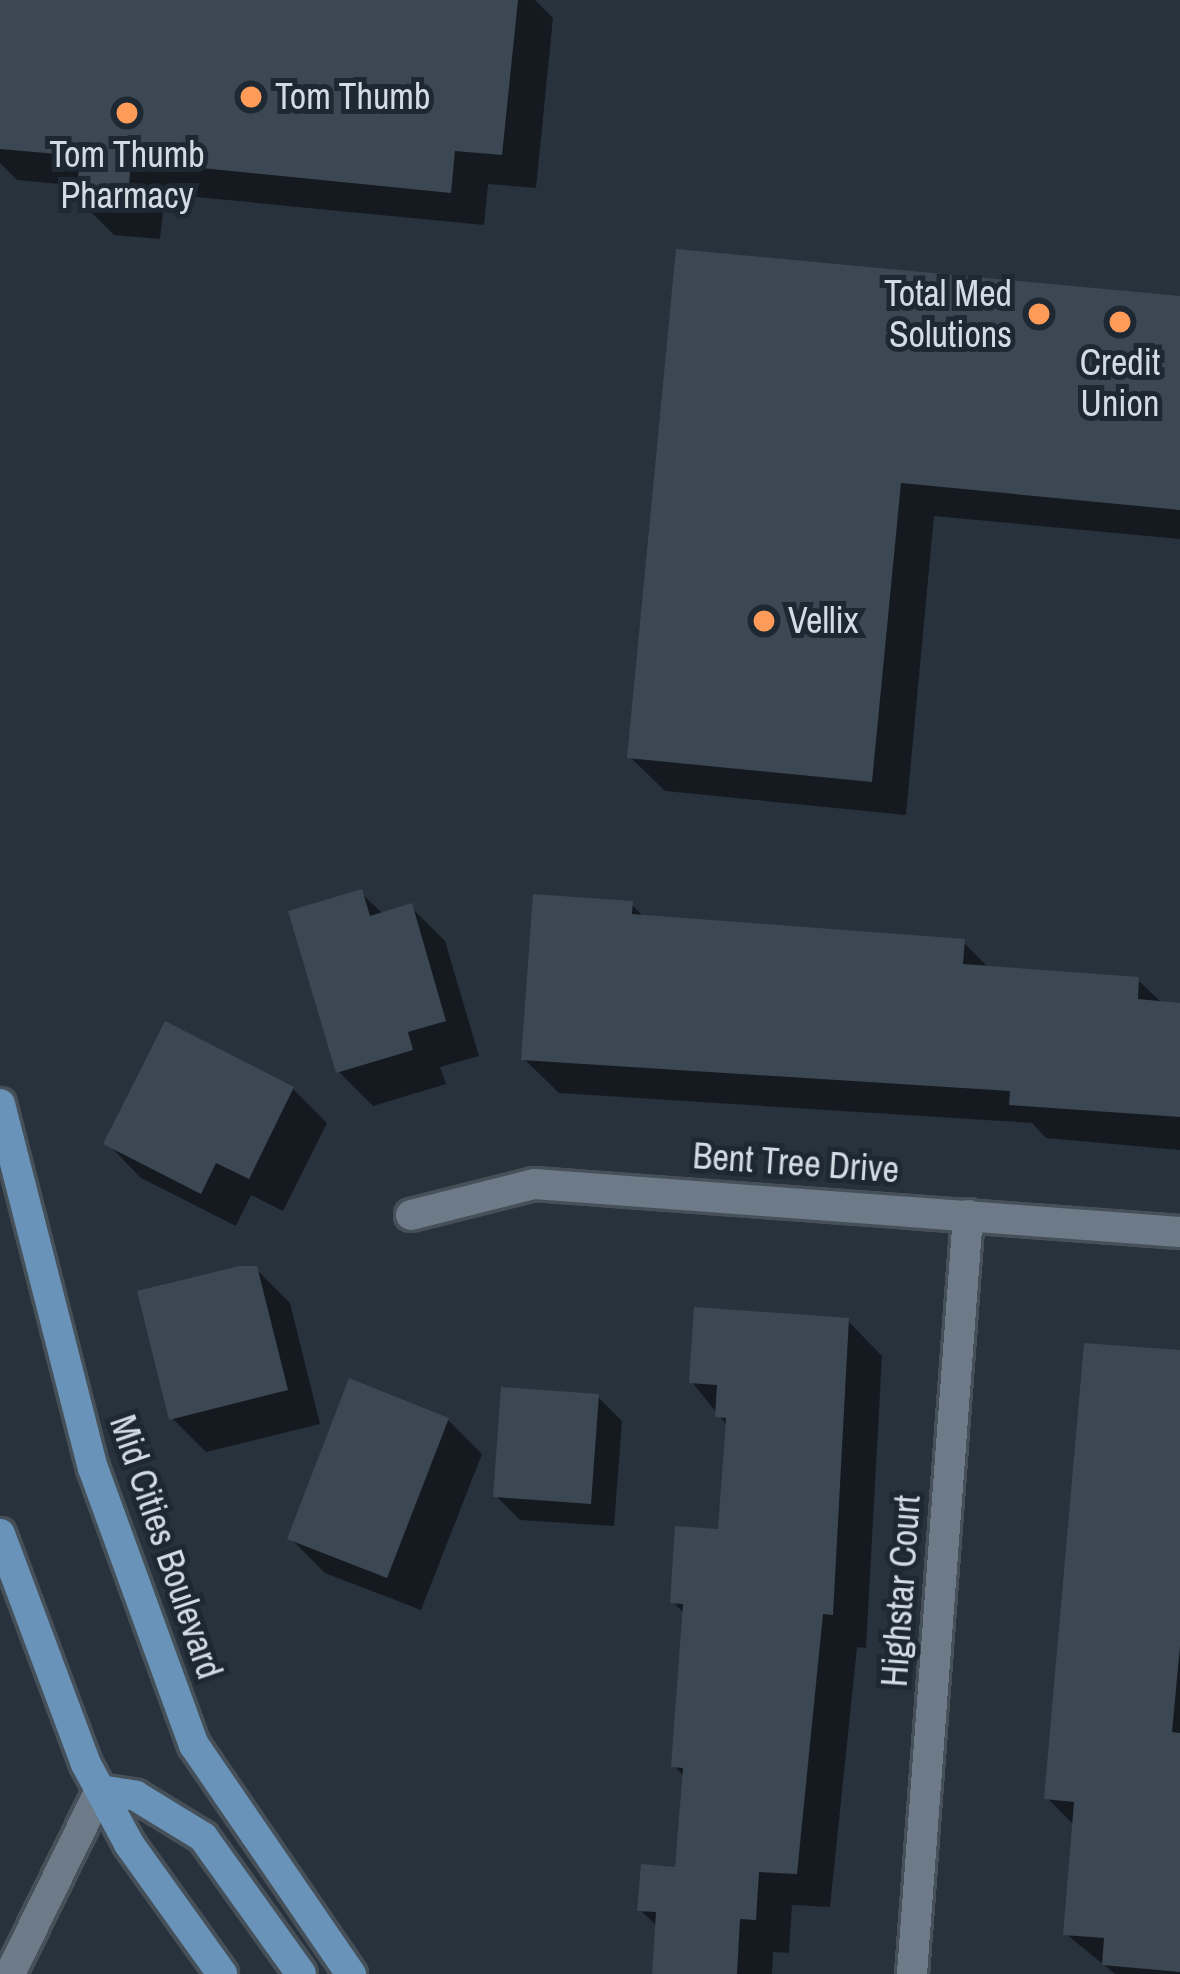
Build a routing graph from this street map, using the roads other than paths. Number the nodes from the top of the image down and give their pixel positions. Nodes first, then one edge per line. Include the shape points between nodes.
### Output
1 (0, 1104) edge
2 (968, 1215) junction
3 (411, 1216) dead end
4 (1180, 1232) edge
5 (0, 1534) edge
6 (100, 1790) junction
7 (10, 1974) edge
8 (221, 1974) edge
9 (301, 1974) edge
10 (351, 1974) edge
11 (912, 1974) edge

1 - 10 main road, Mid Cities Boulevard via 93,1468 194,1745
2 - 3 street, Bent Tree Drive via 534,1184
2 - 4 street, Bent Tree Drive
2 - 11 street, Highstar Court
5 - 6 main road via 55,1697
6 - 7 street
6 - 8 main road
6 - 9 main road via 136,1796 202,1837

